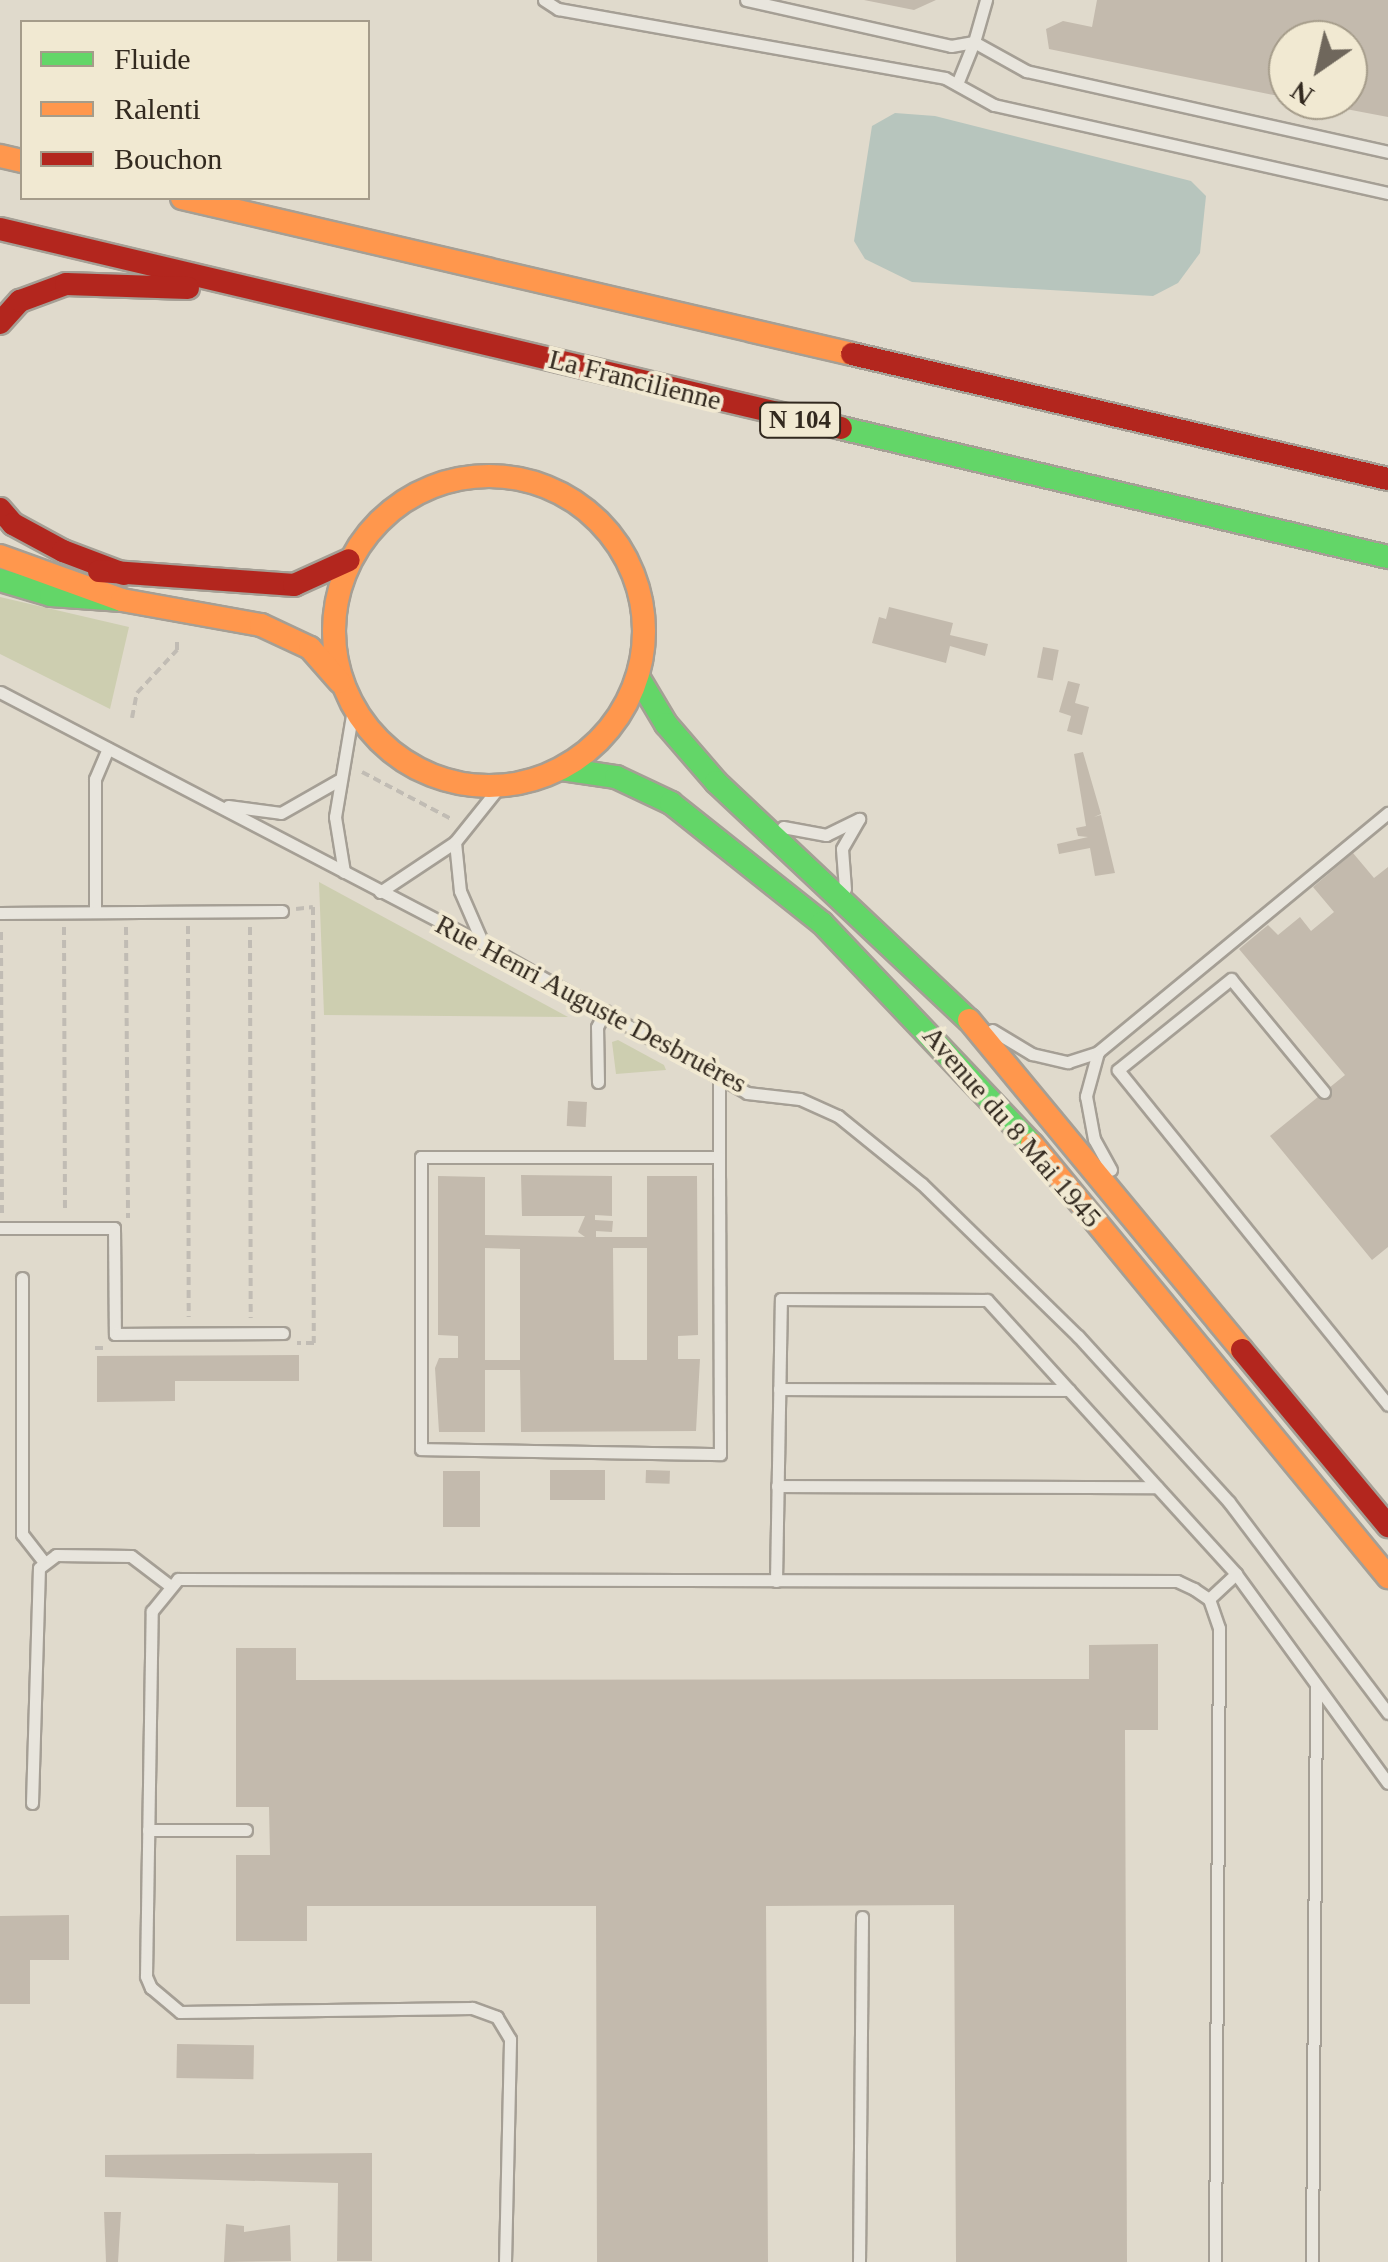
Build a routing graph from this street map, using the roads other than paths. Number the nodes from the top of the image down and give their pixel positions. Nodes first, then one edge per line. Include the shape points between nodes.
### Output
1 (544, 0) edge
2 (746, 0) edge
3 (986, 0) edge
4 (974, 42) junction
5 (957, 84) junction
6 (1388, 152) edge
7 (1388, 192) edge
8 (191, 200) edge
9 (0, 229) edge
10 (226, 282) junction
11 (0, 323) edge
12 (1388, 479) edge
13 (0, 509) edge
14 (0, 541) edge
15 (0, 556) edge
16 (1388, 557) edge
17 (349, 560) junction
18 (124, 574) junction
19 (0, 580) edge
20 (122, 600) junction
21 (638, 677) junction
22 (341, 682) junction
23 (0, 692) edge
24 (353, 709) junction
25 (108, 748) junction
26 (562, 769) junction
27 (339, 780) junction
28 (716, 782) junction
29 (499, 787) junction
30 (212, 803) junction
31 (1388, 814) edge
32 (455, 842) junction
33 (344, 872) junction
34 (380, 892) junction
35 (282, 911) road end
36 (1, 912) edge
37 (95, 912) junction
38 (860, 914) junction
39 (482, 944) junction
40 (605, 1011) junction
41 (966, 1017) junction
42 (1098, 1052) junction
43 (719, 1077) junction
44 (598, 1082) dead end
45 (1324, 1092) dead end
46 (719, 1157) junction
47 (1142, 1226) junction
48 (1, 1228) edge
49 (22, 1278) dead end
50 (283, 1333) dead end
51 (780, 1389) junction
52 (1069, 1390) junction
53 (1388, 1406) edge
54 (777, 1486) junction
55 (1157, 1487) junction
56 (1388, 1526) edge
57 (44, 1562) junction
58 (1236, 1574) junction
59 (1388, 1577) edge
60 (776, 1580) junction
61 (169, 1584) junction
62 (1208, 1598) junction
63 (1316, 1684) junction
64 (1388, 1712) edge
65 (1388, 1782) edge
66 (32, 1803) dead end
67 (148, 1830) junction
68 (246, 1830) dead end
69 (862, 1917) dead end
70 (505, 2262) edge
71 (859, 2262) edge
72 (1215, 2262) edge
73 (1312, 2262) edge

1 - 5 lane via 558,8
2 - 4 lane via 951,46
3 - 4 lane
4 - 5 lane
4 - 6 lane via 1026,71
5 - 7 lane via 994,105
8 - 12 main road
9 - 10 main road, La Francilienne / N 104
10 - 11 main road via 166,291 66,284 20,302
10 - 16 main road, La Francilienne / N 104
13 - 18 main road via 13,524 63,551
14 - 18 main road, Avenue du 8 Mai 1945 via 62,565
15 - 20 main road, Avenue du 8 Mai 1945
17 - 18 main road, Avenue du 8 Mai 1945 via 294,585
17 - 21 main road, Avenue du 8 Mai 1945 via 405,498 471,477 527,479 566,495 600,521 625,554 642,608
17 - 22 main road, Avenue du 8 Mai 1945 via 333,628
19 - 20 main road via 51,595
20 - 22 main road, Avenue du 8 Mai 1945 via 261,624 310,648
21 - 26 main road, Avenue du 8 Mai 1945 via 622,714 595,746
21 - 28 main road, Avenue du 8 Mai 1945 via 666,724
22 - 24 main road, Avenue du 8 Mai 1945
23 - 25 lane, Rue Henri Auguste Desbruères
24 - 27 lane
24 - 29 main road, Avenue du 8 Mai 1945 via 380,743 415,769 456,784
25 - 30 lane, Rue Henri Auguste Desbruères
25 - 37 lane via 95,779
26 - 29 main road, Avenue du 8 Mai 1945
26 - 59 main road, Avenue du 8 Mai 1945 via 616,777 671,803 822,923 993,1097
27 - 30 lane via 280,812
27 - 33 lane via 335,841
28 - 38 main road, Avenue du 8 Mai 1945
28 - 38 lane via 789,832 826,835 858,819 842,849 841,880
29 - 32 lane
30 - 33 lane, Rue Henri Auguste Desbruères
31 - 42 lane
32 - 34 lane
32 - 39 lane via 460,891
33 - 34 lane, Rue Henri Auguste Desbruères
34 - 39 lane, Rue Henri Auguste Desbruères
35 - 37 lane
36 - 37 lane
38 - 41 main road, Avenue du 8 Mai 1945
39 - 40 lane, Rue Henri Auguste Desbruères
40 - 43 lane, Rue Henri Auguste Desbruères
40 - 44 lane via 597,1026
41 - 42 lane via 1032,1054 1068,1062
41 - 47 main road, Avenue du 8 Mai 1945
42 - 47 lane via 1086,1096 1094,1139
43 - 46 lane
43 - 64 lane, Rue Henri Auguste Desbruères via 747,1093 800,1099 838,1116 1010,1267 1229,1502
45 - 53 lane via 1230,979 1118,1070
46 - 46 lane via 421,1157 421,1449 720,1454
47 - 56 main road, Avenue du 8 Mai 1945
48 - 50 lane via 114,1228 115,1334
49 - 57 lane via 22,1534
51 - 52 lane
51 - 52 lane via 782,1299 800,1299 987,1300
51 - 54 lane
52 - 55 lane
54 - 55 lane
54 - 60 lane
55 - 58 lane
57 - 61 lane via 56,1555 131,1556
57 - 66 lane via 35,1574
58 - 62 lane
58 - 63 lane
60 - 61 lane
60 - 62 lane via 1177,1581
61 - 67 lane via 152,1611
62 - 72 lane via 1219,1628
63 - 65 lane
63 - 73 lane
67 - 68 lane
67 - 70 lane via 146,1976 168,2007 472,2008 505,2026
69 - 71 lane

